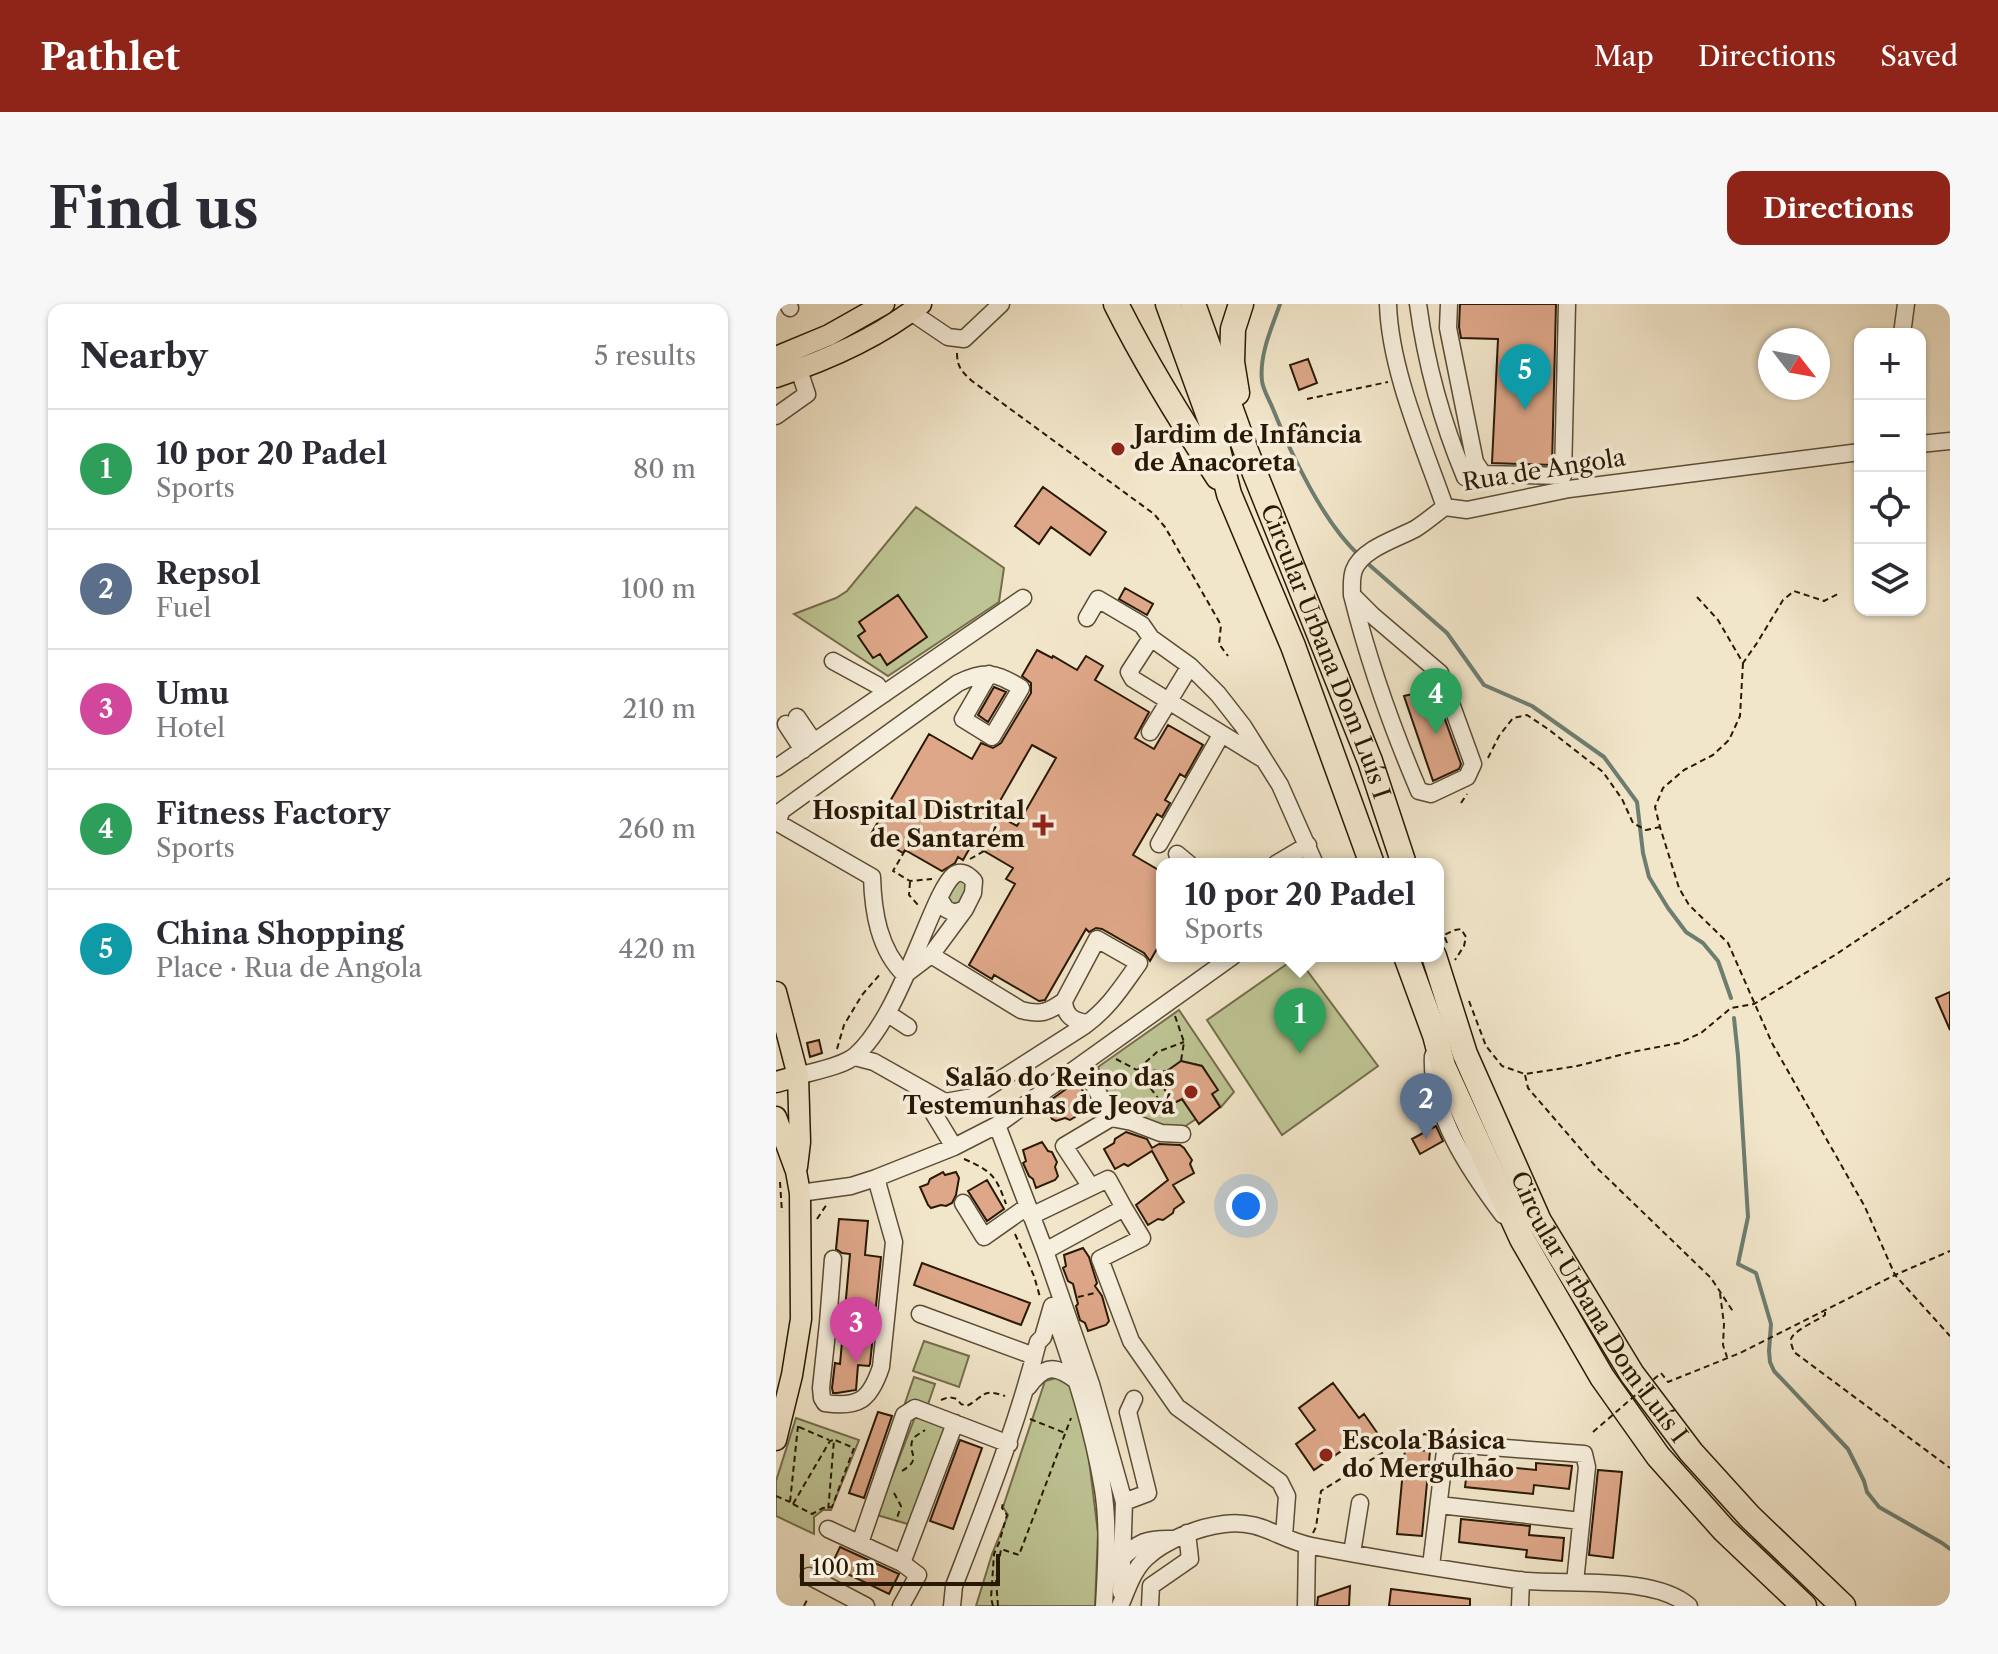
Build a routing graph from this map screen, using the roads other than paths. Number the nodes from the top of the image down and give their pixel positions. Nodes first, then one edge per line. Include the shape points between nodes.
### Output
1 (884, 304) edge
2 (1001, 304) edge
3 (1116, 304) edge
4 (1168, 304) edge
5 (1193, 304) edge
6 (1241, 304) edge
7 (1388, 304) edge
8 (1418, 304) edge
9 (1449, 304) edge
10 (1567, 304) edge
11 (1906, 304) edge
12 (916, 308) edge
13 (1903, 328) edge
14 (776, 357) edge
15 (799, 370) junction
16 (776, 377) edge
17 (776, 416) edge
18 (1950, 441) edge
19 (1926, 443) edge
20 (1246, 451) junction
21 (1854, 453) edge
22 (1483, 474) junction
23 (1566, 483) junction
24 (1229, 494) junction
25 (1445, 507) junction
26 (1352, 595) junction
27 (1023, 598) dead end
28 (1087, 618) dead end
29 (1391, 632) junction
30 (1151, 638) junction
31 (1366, 648) junction
32 (833, 661) dead end
33 (1190, 666) junction
34 (989, 674) dead end
35 (884, 694) junction
36 (1167, 702) junction
37 (791, 720) dead end
38 (1150, 732) dead end
39 (1221, 735) junction
40 (808, 746) junction
41 (1263, 759) junction
42 (776, 768) edge
43 (1159, 844) dead end
44 (1308, 845) junction
45 (1286, 858) edge
46 (1313, 858) edge
47 (1370, 858) edge
48 (1402, 858) edge
49 (939, 898) junction
50 (965, 909) junction
51 (931, 955) junction
52 (1446, 955) edge
53 (1225, 962) edge
54 (1408, 962) edge
55 (905, 975) junction
56 (776, 992) edge
57 (1064, 1001) junction
58 (887, 1013) junction
59 (1087, 1023) junction
60 (908, 1027) dead end
61 (1083, 1064) junction
62 (846, 1065) junction
63 (798, 1076) junction
64 (776, 1082) edge
65 (934, 1114) dead end
66 (776, 1117) edge
67 (1111, 1118) junction
68 (997, 1125) junction
69 (1178, 1128) road end
70 (954, 1147) junction
71 (796, 1171) junction
72 (876, 1178) junction
73 (1091, 1187) junction
74 (800, 1193) junction
75 (963, 1203) dead end
76 (1124, 1208) junction
77 (1030, 1211) junction
78 (833, 1259) dead end
79 (1047, 1259) junction
80 (1057, 1304) junction
81 (920, 1314) dead end
82 (801, 1319) junction
83 (828, 1323) junction
84 (1034, 1356) junction
85 (1027, 1388) junction
86 (1079, 1388) junction
87 (1134, 1399) dead end
88 (785, 1420) edge
89 (955, 1423) junction
90 (776, 1440) edge
91 (1009, 1444) junction
92 (1103, 1492) junction
93 (1360, 1503) dead end
94 (1439, 1505) junction
95 (1124, 1508) junction
96 (1581, 1521) junction
97 (828, 1529) road end
98 (1181, 1536) junction
99 (1284, 1536) junction
100 (1152, 1539) junction
101 (860, 1543) junction
102 (1307, 1545) junction
103 (1352, 1553) junction
104 (1123, 1555) junction
105 (1145, 1558) junction
106 (902, 1563) junction
107 (1431, 1566) junction
108 (809, 1576) dead end
109 (1521, 1580) junction
110 (1575, 1582) junction
111 (1112, 1605) edge
112 (866, 1606) edge
113 (901, 1606) edge
114 (952, 1606) edge
115 (1150, 1606) edge
116 (1306, 1606) edge
117 (1520, 1606) edge
118 (1689, 1606) edge
119 (1804, 1606) edge
120 (1843, 1606) edge

1 - 14 main road
2 - 12 street via 964,339 948,337
3 - 24 highway
4 - 24 highway, Circular Urbana Dom Luís I via 1212,425
5 - 20 highway, Circular Urbana Dom Luís I
6 - 20 highway via 1233,329 1232,362
7 - 25 street, Rua de Angola via 1401,380
8 - 22 street via 1450,442 1465,477
9 - 22 street via 1448,328 1475,462
10 - 23 street
11 - 13 street
12 - 15 main road via 861,344
15 - 16 main road
15 - 17 street via 807,394
18 - 19 street
20 - 48 highway, Circular Urbana Dom Luís I via 1370,761
21 - 23 street, Rua de Angola
22 - 23 street
23 - 25 street, Rua de Angola via 1467,510
24 - 47 highway, Circular Urbana Dom Luís I via 1293,646
25 - 26 street via 1360,560
26 - 29 street
26 - 31 street
27 - 35 street
28 - 30 street via 1098,599 1142,625
29 - 31 street via 1369,634
29 - 31 street via 1440,673 1473,764 1467,777 1431,794 1419,791
30 - 33 street
30 - 36 street via 1129,672
32 - 35 street
33 - 36 street
33 - 41 street via 1218,694
34 - 55 street via 958,683 781,811 778,823 872,877 875,912 892,963
35 - 40 street
36 - 38 street
36 - 39 street
37 - 40 street
39 - 41 street
39 - 43 street
40 - 42 street
41 - 44 street
44 - 45 street
44 - 46 street
49 - 50 street via 954,913
49 - 50 street via 953,875 964,873 975,885
49 - 55 street
50 - 51 street
51 - 55 street
51 - 57 street via 1021,1010 1038,1014
52 - 120 highway, Circular Urbana Dom Luís I via 1465,1054 1539,1221 1632,1374 1691,1452 1750,1517
53 - 61 street
54 - 119 highway, Circular Urbana Dom Luís I via 1443,1066 1522,1239 1602,1377 1658,1456 1724,1530
55 - 58 street
56 - 63 main road
57 - 59 street via 1071,1018
57 - 59 street via 1097,939 1139,963 1101,1013
58 - 60 street
58 - 62 street
59 - 62 street via 973,1097 945,1102 874,1062
61 - 67 street
61 - 68 street
62 - 63 street
63 - 64 main road
63 - 71 main road
65 - 70 street
66 - 71 main road
67 - 69 street via 1161,1133
67 - 73 street via 1064,1146
68 - 70 street
68 - 77 street
70 - 72 street
71 - 74 main road
72 - 74 street
72 - 83 street via 894,1242 881,1367 859,1403 837,1405 822,1398
73 - 76 street via 1108,1179
73 - 77 street
74 - 82 main road
75 - 77 street via 984,1237
76 - 79 street
76 - 99 street via 1142,1238 1100,1259 1131,1341 1177,1407 1280,1482 1287,1496
77 - 79 street
78 - 83 street
79 - 80 street via 1049,1291
80 - 84 street
80 - 86 street
80 - 95 street via 1091,1384
81 - 84 street
82 - 83 street
82 - 88 main road
84 - 85 street
85 - 86 street via 1040,1373 1053,1369 1066,1373
85 - 91 street
86 - 92 street
87 - 95 street via 1128,1412 1148,1493
88 - 90 main road
89 - 91 street
89 - 101 street via 915,1408 904,1415
89 - 106 street
91 - 114 street via 954,1586
92 - 104 street via 1114,1544
92 - 111 street
93 - 103 street
94 - 96 street
94 - 96 street via 1445,1451 1452,1444 1584,1454
94 - 107 street
95 - 100 street via 1134,1528
95 - 104 street
96 - 110 street
97 - 101 street
98 - 99 street via 1224,1524 1258,1525
98 - 100 street
98 - 105 street
98 - 115 street via 1190,1559 1151,1586
99 - 102 street
100 - 104 street
101 - 106 street
102 - 103 street
102 - 116 street
103 - 107 street
104 - 105 street via 1129,1560
104 - 111 street
105 - 111 street
106 - 113 street via 918,1575
107 - 109 street
108 - 112 street
109 - 110 street
109 - 117 street
110 - 118 street via 1635,1585 1679,1597

